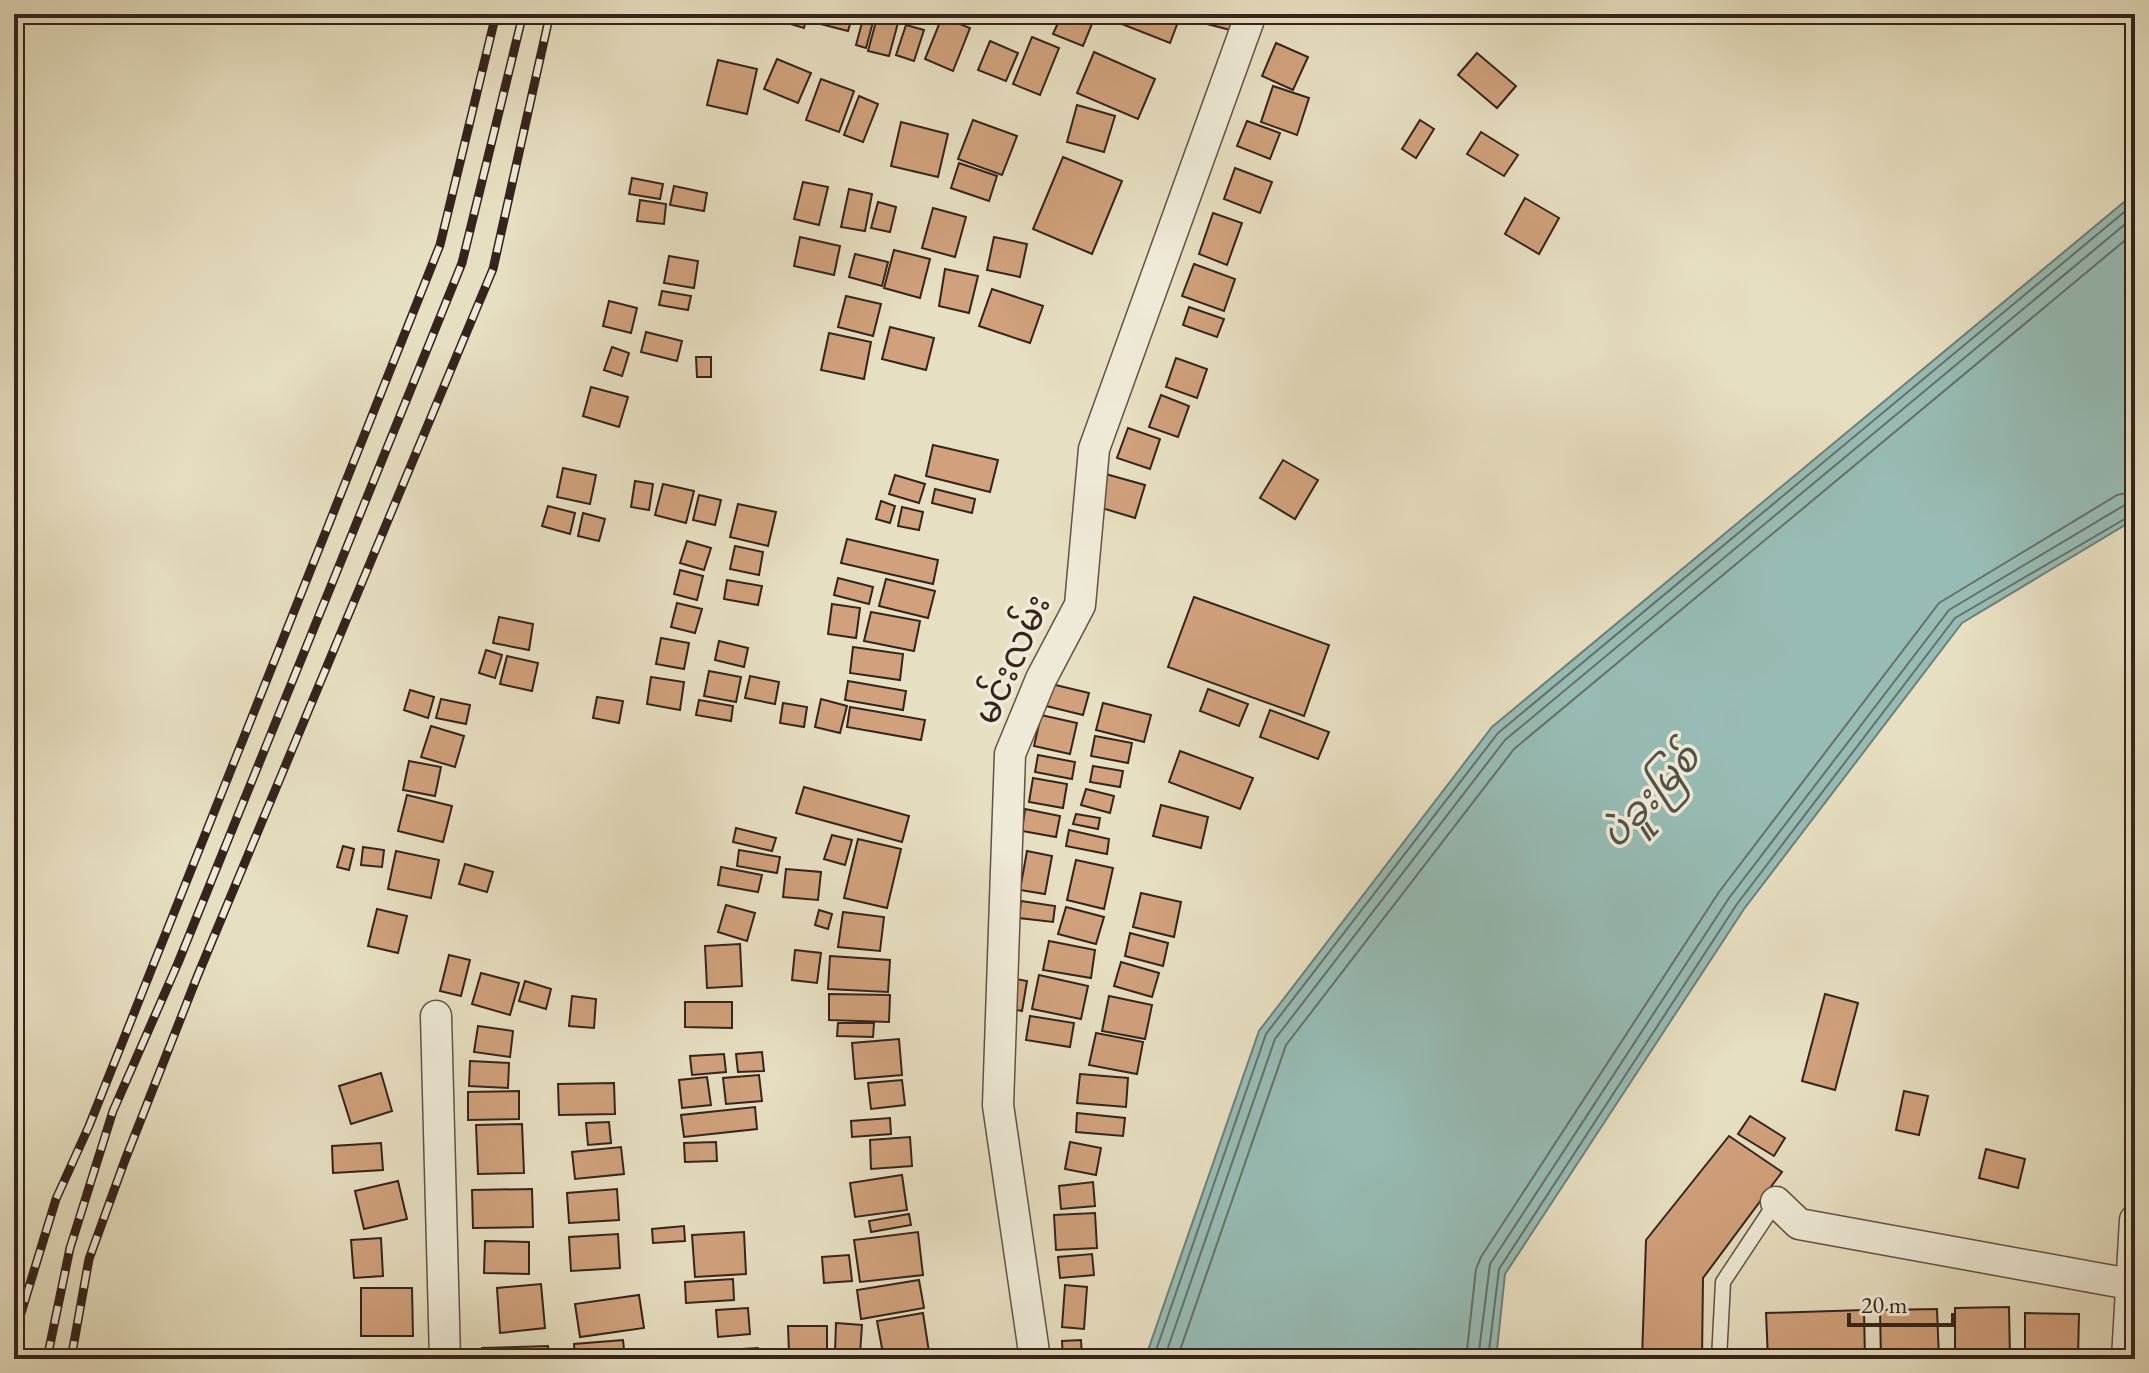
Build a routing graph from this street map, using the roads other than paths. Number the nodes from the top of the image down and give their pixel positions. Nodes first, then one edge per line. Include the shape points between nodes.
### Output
1 (1251, 14) edge
2 (436, 1016) dead end
3 (1776, 1202) joint
4 (2135, 1220) edge
5 (2132, 1285) edge
6 (445, 1359) edge
7 (1035, 1359) edge
8 (1719, 1359) edge
9 (2127, 1359) edge

1 - 7 street, မင်းလမ်း via 1094,449 1080,605 1010,754 998,1105
2 - 6 street
3 - 5 street via 1799,1224
3 - 8 lane via 1723,1282
4 - 5 street
5 - 9 street

